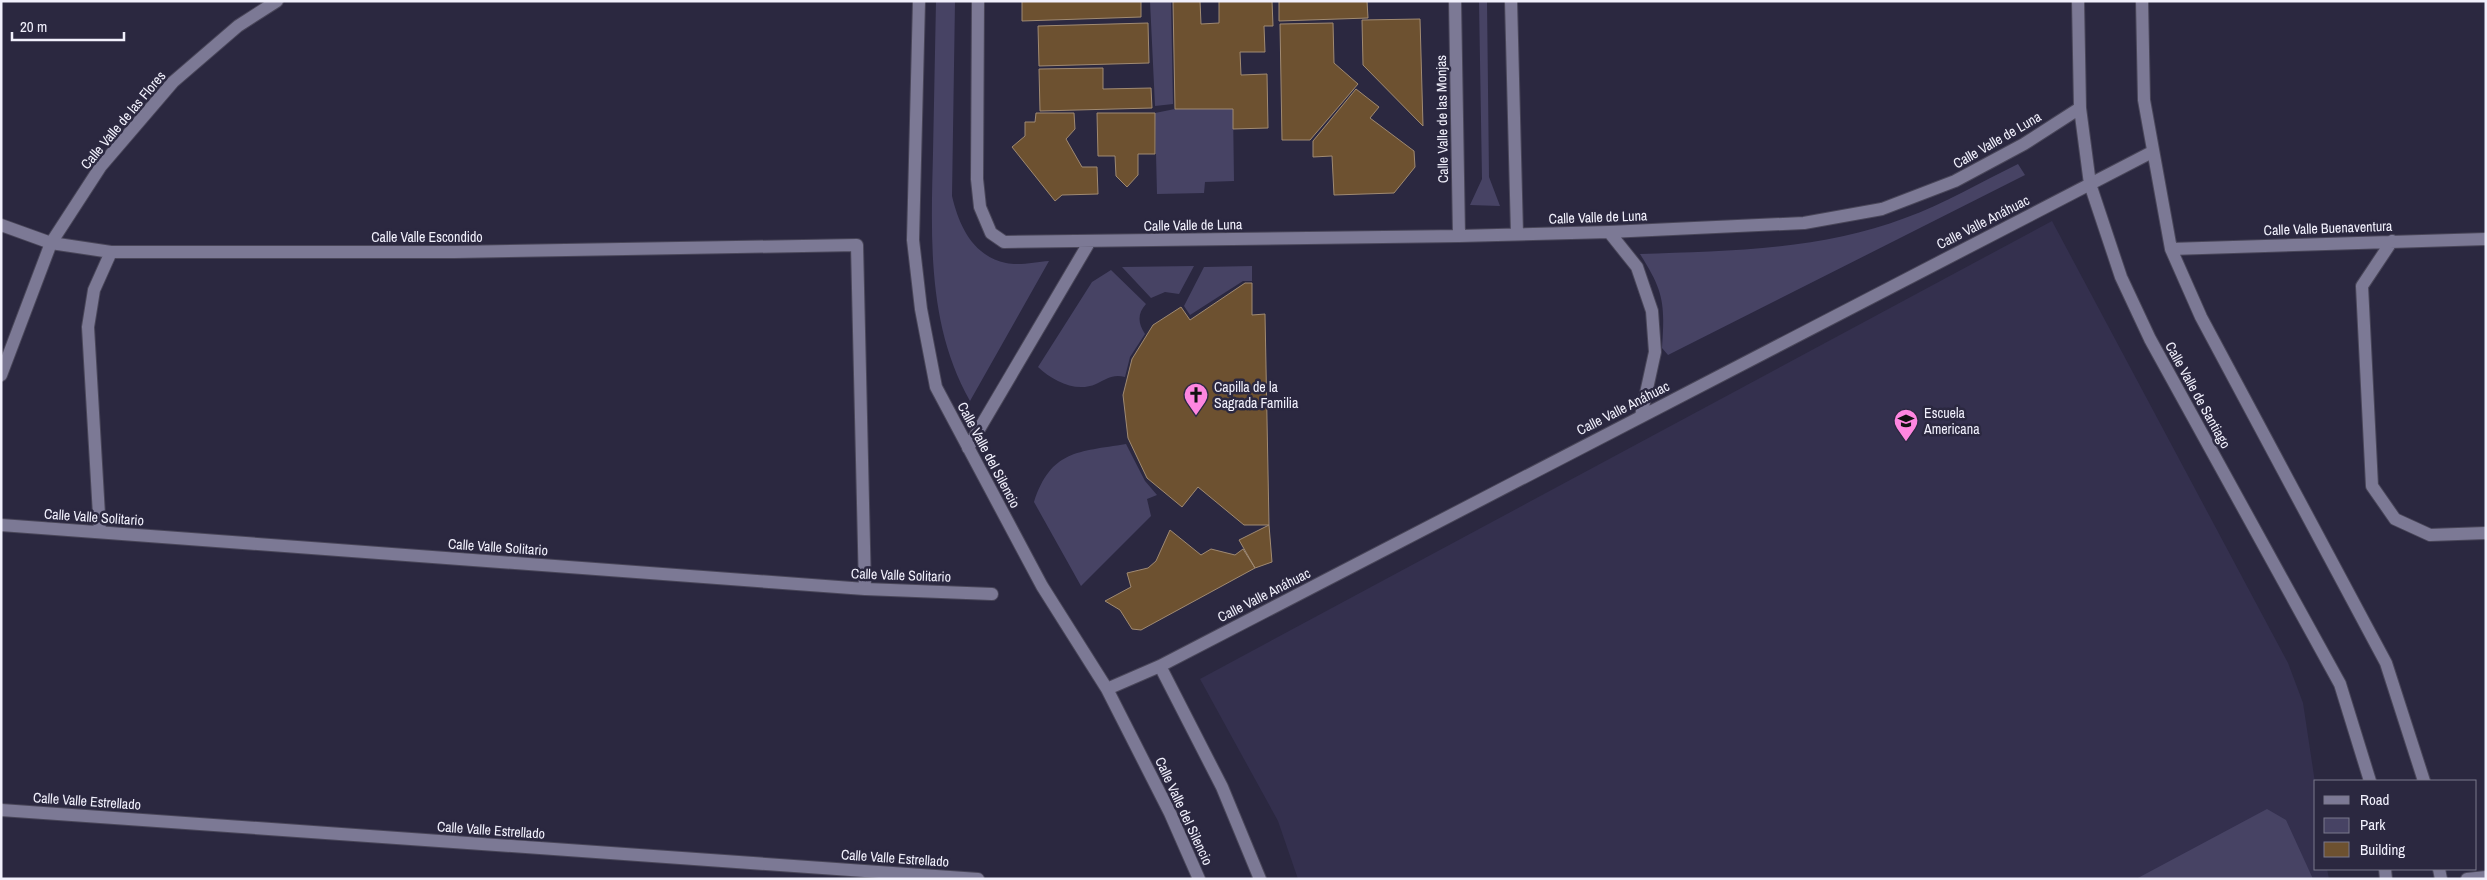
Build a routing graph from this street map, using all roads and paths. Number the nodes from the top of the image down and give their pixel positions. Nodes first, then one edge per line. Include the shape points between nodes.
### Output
1 (277, 1) edge
2 (919, 1) edge
3 (978, 1) edge
4 (1455, 1) edge
5 (1511, 1) edge
6 (2078, 1) edge
7 (2142, 1) edge
8 (2080, 108) junction
9 (2152, 152) junction
10 (2090, 184) junction
11 (1, 225) edge
12 (1609, 232) junction
13 (1517, 234) junction
14 (1459, 236) junction
15 (2486, 239) edge
16 (1090, 241) junction
17 (2392, 241) junction
18 (50, 243) junction
19 (2170, 248) junction
20 (111, 252) junction
21 (1, 375) edge
22 (1641, 416) junction
23 (968, 448) junction
24 (1, 525) edge
25 (100, 532) junction
26 (2486, 533) edge
27 (866, 590) junction
28 (992, 594) dead end
29 (1160, 666) junction
30 (1107, 690) junction
31 (2370, 780) edge
32 (2424, 780) edge
33 (1, 810) edge
34 (2486, 877) edge
35 (978, 879) edge
36 (1200, 879) edge
37 (1260, 879) edge
38 (2467, 879) edge

1 - 18 street, Calle Valle de las Flores via 238,26 173,82 101,166
2 - 23 street, Calle Valle del Silencio via 913,240 921,309 936,386
3 - 16 street via 977,179 980,207 991,233 1004,242
4 - 14 street, Calle Valle de las Monjas
5 - 13 street
6 - 8 street, Calle Valle de Santiago
7 - 9 street via 2144,100
8 - 10 street, Calle Valle de Santiago
8 - 12 street, Calle Valle de Luna via 2024,144 1955,181 1882,209 1804,223
9 - 10 street, Calle Valle Anáhuac
9 - 19 street
10 - 22 street, Calle Valle Anáhuac
10 - 31 street, Calle Valle de Santiago via 2120,277 2150,339 2340,684
11 - 18 street, Calle Valle Escondido
12 - 13 street, Calle Valle de Luna
12 - 22 street via 1637,268 1652,311 1655,352
13 - 14 street, Calle Valle de Luna
14 - 16 street, Calle Valle de Luna
15 - 17 street, Calle Valle Buenaventura
16 - 23 street
17 - 19 street, Calle Valle Buenaventura
17 - 26 street via 2362,286 2372,486 2395,519 2430,534
18 - 20 street, Calle Valle Escondido
18 - 21 street, Calle Valle de las Flores
19 - 32 street via 2201,317 2386,664
20 - 25 street via 94,290 88,327
20 - 27 street, Calle Valle Escondido via 455,252 857,245
22 - 29 street, Calle Valle Anáhuac
23 - 30 street, Calle Valle del Silencio via 1042,586
24 - 25 street, Calle Valle Solitario
25 - 27 street, Calle Valle Solitario
27 - 28 street, Calle Valle Solitario
29 - 30 street, Calle Valle Anáhuac
29 - 37 street via 1222,787
30 - 36 street, Calle Valle del Silencio
33 - 35 street, Calle Valle Estrellado
34 - 38 street

